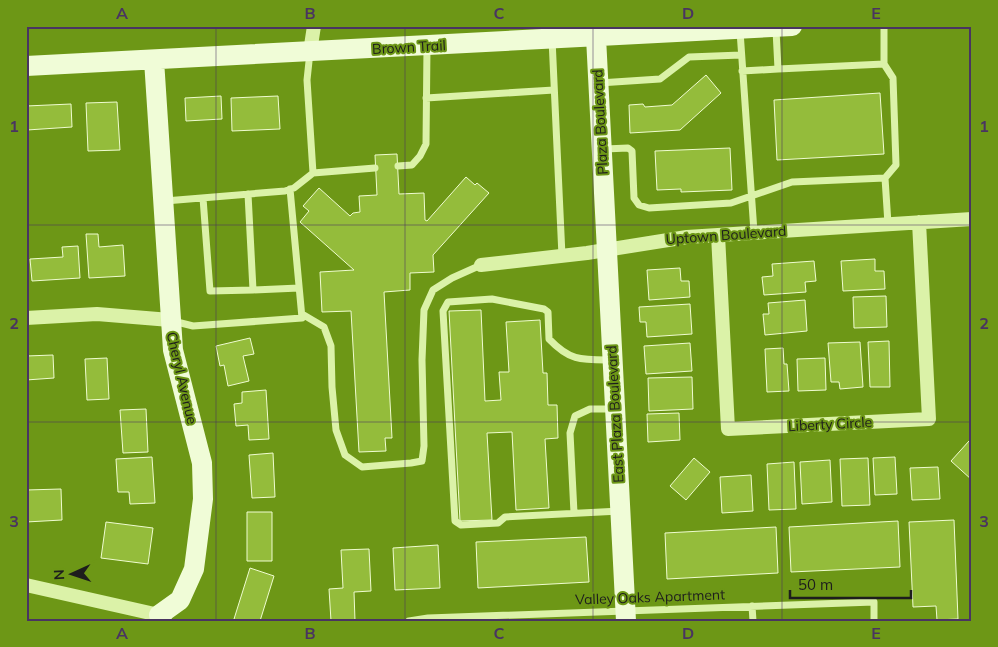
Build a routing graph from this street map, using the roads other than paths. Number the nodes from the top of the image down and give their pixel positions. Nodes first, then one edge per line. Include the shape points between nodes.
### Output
1 (314, 26) edge
2 (884, 26) edge
3 (784, 27) edge
4 (739, 29) junction
5 (596, 37) junction
6 (552, 39) junction
7 (427, 46) junction
8 (310, 52) junction
9 (741, 55) junction
10 (154, 60) junction
11 (884, 64) junction
12 (26, 66) edge
13 (778, 69) junction
14 (742, 71) junction
15 (599, 83) junction
16 (554, 90) junction
17 (426, 98) junction
18 (602, 149) junction
19 (398, 166) dead end
20 (375, 168) dead end
21 (313, 173) junction
22 (885, 178) junction
23 (290, 189) junction
24 (248, 194) junction
25 (204, 198) junction
26 (751, 198) junction
27 (162, 202) junction
28 (604, 206) joint
29 (972, 219) edge
30 (919, 222) junction
31 (888, 224) junction
32 (754, 232) junction
33 (718, 235) junction
34 (606, 250) junction
35 (562, 256) junction
36 (481, 265) joint
37 (299, 288) junction
38 (253, 290) junction
39 (302, 314) junction
40 (26, 318) edge
41 (170, 320) junction
42 (612, 360) junction
43 (615, 409) junction
44 (620, 511) junction
45 (574, 513) junction
46 (26, 585) edge
47 (752, 606) junction
48 (625, 615) edge
49 (161, 618) edge
50 (409, 621) edge
51 (753, 621) edge
52 (874, 621) edge

1 - 8 street
2 - 11 lane
3 - 4 street, Brown Trail
3 - 13 lane
4 - 5 street, Brown Trail
4 - 9 lane
5 - 6 street, Brown Trail
5 - 15 street, Plaza Boulevard
6 - 7 street, Brown Trail
6 - 16 lane
7 - 8 street, Brown Trail
7 - 17 lane
8 - 10 street, Brown Trail
8 - 21 lane via 307,80
9 - 14 lane
9 - 15 lane via 689,57 660,79
10 - 12 street, Brown Trail
10 - 27 street, Cheryl Avenue
11 - 13 lane
11 - 22 lane via 893,78 896,165
13 - 14 lane
14 - 26 lane
15 - 18 street, Plaza Boulevard
16 - 17 lane
16 - 35 lane
17 - 19 lane via 426,144 412,165
18 - 26 lane via 628,148 632,151 634,198 639,205 649,208 731,203
18 - 28 street, Plaza Boulevard
20 - 21 lane
21 - 23 lane
22 - 26 lane via 792,182
22 - 31 lane
23 - 24 lane
23 - 37 lane
24 - 25 lane
24 - 38 lane
25 - 27 lane
25 - 38 lane via 210,292
26 - 32 lane
27 - 41 street, Cheryl Avenue
28 - 34 street, East Plaza Boulevard
29 - 30 street, Uptown Boulevard
30 - 31 street, Uptown Boulevard
30 - 33 street, Liberty Circle via 929,419 728,429
31 - 32 street, Uptown Boulevard
32 - 33 street, Uptown Boulevard
33 - 34 street, Uptown Boulevard
34 - 35 street, Uptown Boulevard
34 - 42 street, East Plaza Boulevard
35 - 36 street, Uptown Boulevard
36 - 39 lane via 433,290 424,310 422,461 362,467 345,455 336,430 331,346 324,327
37 - 38 lane
37 - 39 lane
39 - 41 lane via 302,318 193,326
40 - 41 street via 97,314
41 - 49 street, Cheryl Avenue via 173,350 202,464 202,499 194,569 180,600
42 - 43 street, East Plaza Boulevard
42 - 45 lane via 582,360 559,349 549,338 548,312 544,309 492,299 448,302 443,311 455,521 461,525 498,523 505,517
43 - 44 street, East Plaza Boulevard
43 - 45 lane via 590,409 575,416 570,433
44 - 45 lane
44 - 48 street, East Plaza Boulevard
46 - 49 street
47 - 48 lane, Valley Oaks Apartment
47 - 51 lane
47 - 52 lane, Valley Oaks Apartment via 874,602
48 - 50 lane, Valley Oaks Apartment

